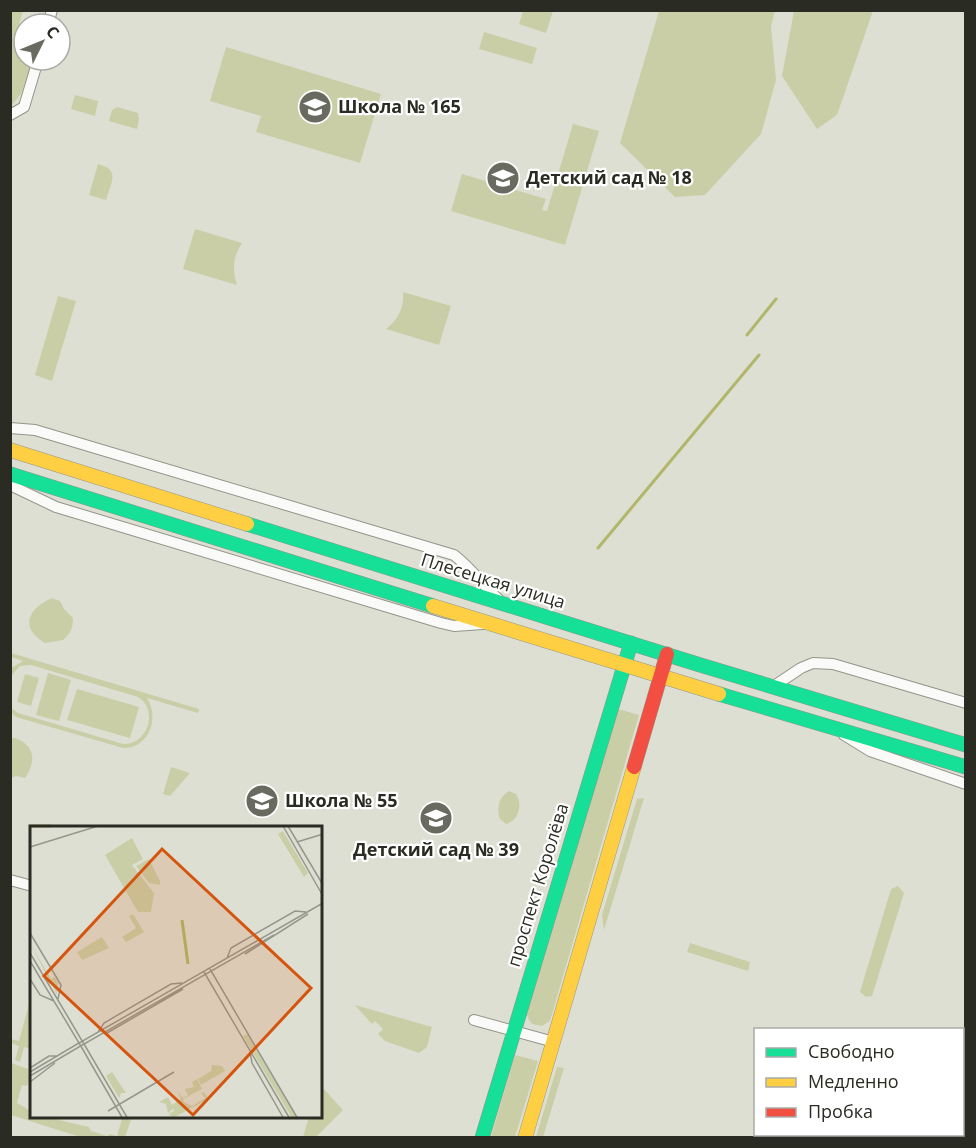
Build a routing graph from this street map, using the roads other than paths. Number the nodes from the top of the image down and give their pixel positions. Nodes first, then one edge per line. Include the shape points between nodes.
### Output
1 (34, 72) edge
2 (10, 115) edge
3 (10, 428) edge
4 (10, 450) edge
5 (10, 474) edge
6 (10, 485) edge
7 (501, 603) junction
8 (492, 624) junction
9 (630, 643) junction
10 (667, 654) junction
11 (624, 665) junction
12 (660, 676) junction
13 (774, 686) junction
14 (966, 704) edge
15 (828, 725) junction
16 (966, 745) edge
17 (966, 767) edge
18 (966, 784) edge
19 (10, 880) edge
20 (30, 885) edge
21 (474, 1020) dead end
22 (513, 1031) junction
23 (554, 1042) junction
24 (482, 1137) edge
25 (525, 1137) edge

1 - 2 street via 24,107
3 - 7 street via 35,430 454,555
4 - 7 main road, Плесецкая улица
5 - 8 main road
6 - 8 street via 56,507 431,621 454,626
7 - 9 main road, Плесецкая улица
8 - 11 main road
9 - 10 main road, Плесецкая улица
9 - 11 main road, проспект Королёва
10 - 12 main road
10 - 13 main road, Плесецкая улица
11 - 12 main road
11 - 22 main road, проспект Королёва
12 - 15 main road
12 - 23 main road
13 - 14 street via 813,663 833,664
13 - 16 main road, Плесецкая улица
15 - 17 main road
15 - 18 street via 870,751
19 - 20 street
21 - 22 street
22 - 23 street
22 - 24 main road, проспект Королёва
23 - 25 main road

